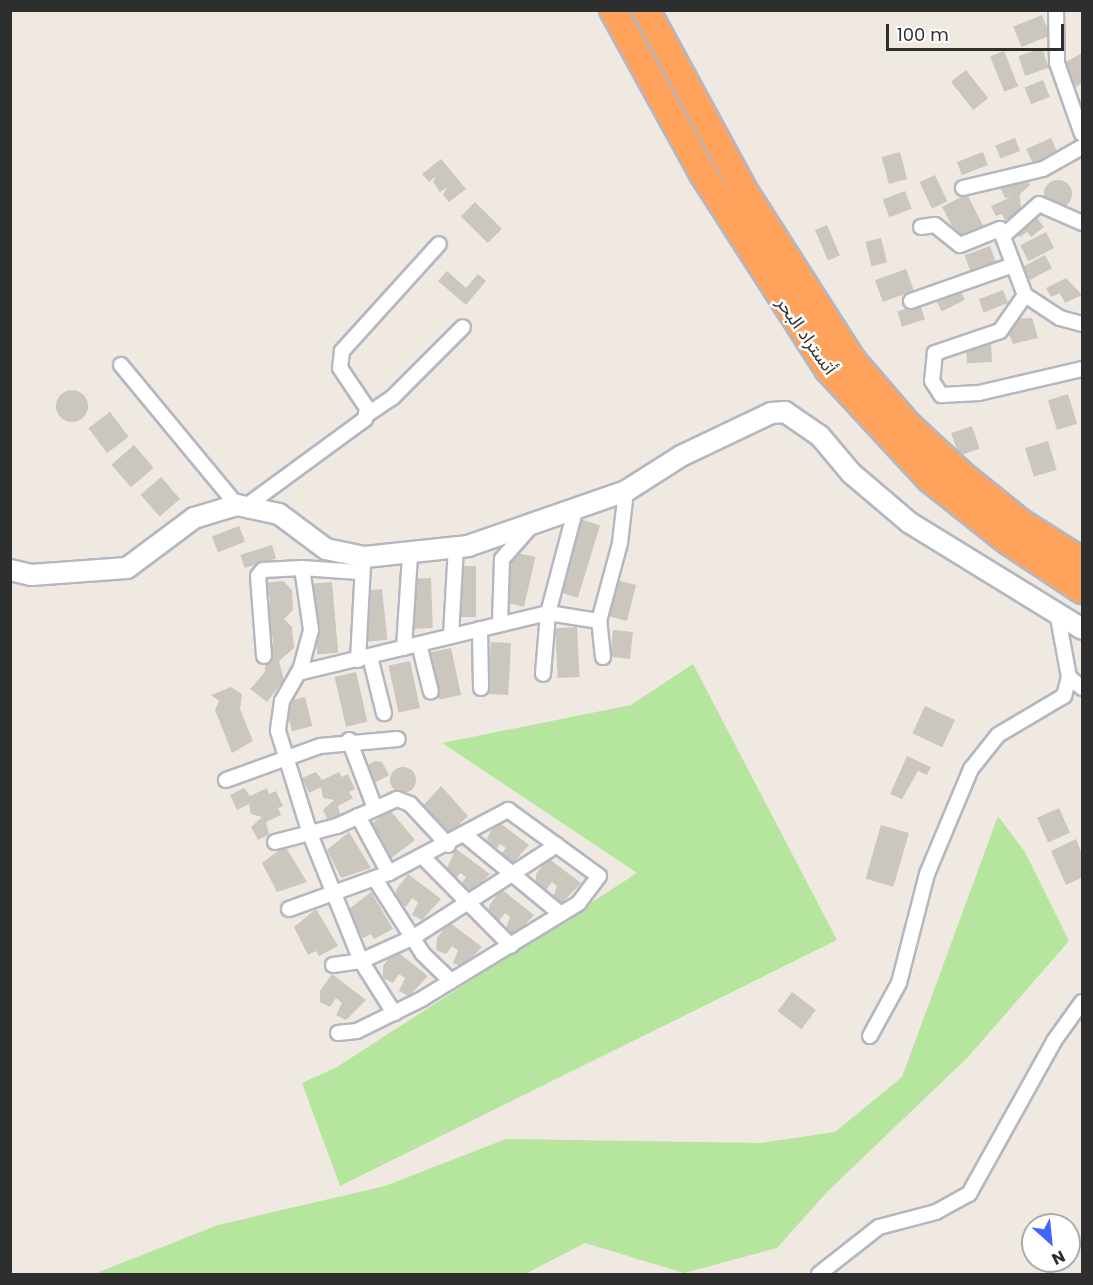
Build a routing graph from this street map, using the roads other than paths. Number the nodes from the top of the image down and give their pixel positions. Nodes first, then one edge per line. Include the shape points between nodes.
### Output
1 (613, 10) edge
2 (646, 10) edge
3 (1056, 10) edge
4 (1083, 134) edge
5 (1083, 147) edge
6 (963, 188) dead end
7 (1083, 223) edge
8 (921, 227) dead end
9 (1003, 236) junction
10 (439, 244) dead end
11 (1012, 265) junction
12 (1025, 295) junction
13 (911, 301) dead end
14 (1083, 324) edge
15 (464, 327) dead end
16 (121, 365) dead end
17 (1083, 369) edge
18 (368, 414) junction
19 (626, 491) junction
20 (243, 504) junction
21 (575, 510) junction
22 (533, 524) junction
23 (456, 548) junction
24 (410, 554) junction
25 (1083, 561) edge
26 (362, 564) junction
27 (302, 568) junction
28 (10, 570) edge
29 (1083, 590) edge
30 (1057, 612) junction
31 (548, 613) junction
32 (599, 621) junction
33 (500, 623) junction
34 (480, 629) junction
35 (1083, 629) edge
36 (451, 636) junction
37 (419, 644) junction
38 (404, 648) junction
39 (264, 656) dead end
40 (603, 657) dead end
41 (364, 658) junction
42 (298, 673) junction
43 (543, 674) dead end
44 (1069, 677) junction
45 (481, 688) dead end
46 (1083, 688) edge
47 (431, 692) dead end
48 (384, 713) dead end
49 (398, 739) dead end
50 (349, 740) junction
51 (284, 758) junction
52 (226, 780) dead end
53 (375, 808) junction
54 (358, 816) junction
55 (310, 834) junction
56 (465, 836) junction
57 (275, 842) dead end
58 (448, 845) junction
59 (557, 845) junction
60 (423, 857) junction
61 (389, 873) junction
62 (515, 873) junction
63 (375, 879) junction
64 (336, 896) junction
65 (469, 904) junction
66 (289, 909) dead end
67 (561, 914) junction
68 (412, 938) junction
69 (511, 946) junction
70 (361, 961) junction
71 (333, 965) dead end
72 (452, 981) junction
73 (1083, 1002) edge
74 (394, 1013) junction
75 (338, 1033) dead end
76 (870, 1036) dead end
77 (819, 1275) edge

1 - 29 highway, أتستراد البحر via 703,174 828,369 930,479 1008,541
2 - 25 highway, أتستراد البحر via 746,194 852,360 908,425 962,475 1020,522
3 - 4 street via 1058,63
5 - 6 street via 1043,169 1004,168
7 - 9 street via 1039,204
8 - 9 street via 935,225 960,245 997,229
9 - 11 street
10 - 18 street via 342,351 340,368
11 - 12 street
11 - 13 street
12 - 14 street via 1060,318
12 - 17 street via 1000,331 935,353 932,381 941,395 980,393
15 - 18 street via 407,385
16 - 20 street
18 - 20 street
19 - 21 street
19 - 30 street via 681,456 771,413 785,412 820,436 893,511
19 - 32 street via 620,543
20 - 26 street via 279,514 326,549
20 - 28 street via 194,518 127,568 31,575
21 - 22 street
21 - 31 street
22 - 23 street
22 - 33 street via 502,559
23 - 24 street
23 - 36 street
24 - 26 street
24 - 38 street
26 - 27 street
26 - 41 street
27 - 39 street via 263,570 258,576
27 - 42 street via 311,630
30 - 35 street
30 - 44 street
31 - 32 street
31 - 33 street
31 - 43 street
32 - 40 street
33 - 34 street
34 - 36 street
34 - 45 street
36 - 37 street
37 - 38 street
37 - 47 street
38 - 41 street
41 - 42 street
41 - 48 street
42 - 51 street via 278,718
44 - 46 street
44 - 76 street via 1056,703 998,735 971,769 927,874 899,983
49 - 50 street
50 - 51 street
50 - 53 street
51 - 52 street
51 - 55 street
53 - 54 street
53 - 58 street via 397,799 410,804
54 - 55 street
54 - 61 street
55 - 57 street
55 - 64 street
56 - 58 street
56 - 59 street via 508,810
56 - 62 street
58 - 60 street
59 - 62 street
59 - 67 street via 599,876 579,903
60 - 61 street
60 - 65 street
61 - 63 street
62 - 65 street
62 - 67 street
63 - 64 street
63 - 68 street
64 - 66 street
64 - 70 street
65 - 68 street
65 - 69 street
67 - 69 street
68 - 70 street
68 - 72 street
69 - 72 street
70 - 71 street
70 - 74 street
72 - 74 street
73 - 77 street via 1054,1041 969,1194 936,1212 879,1227
74 - 75 street via 357,1030

